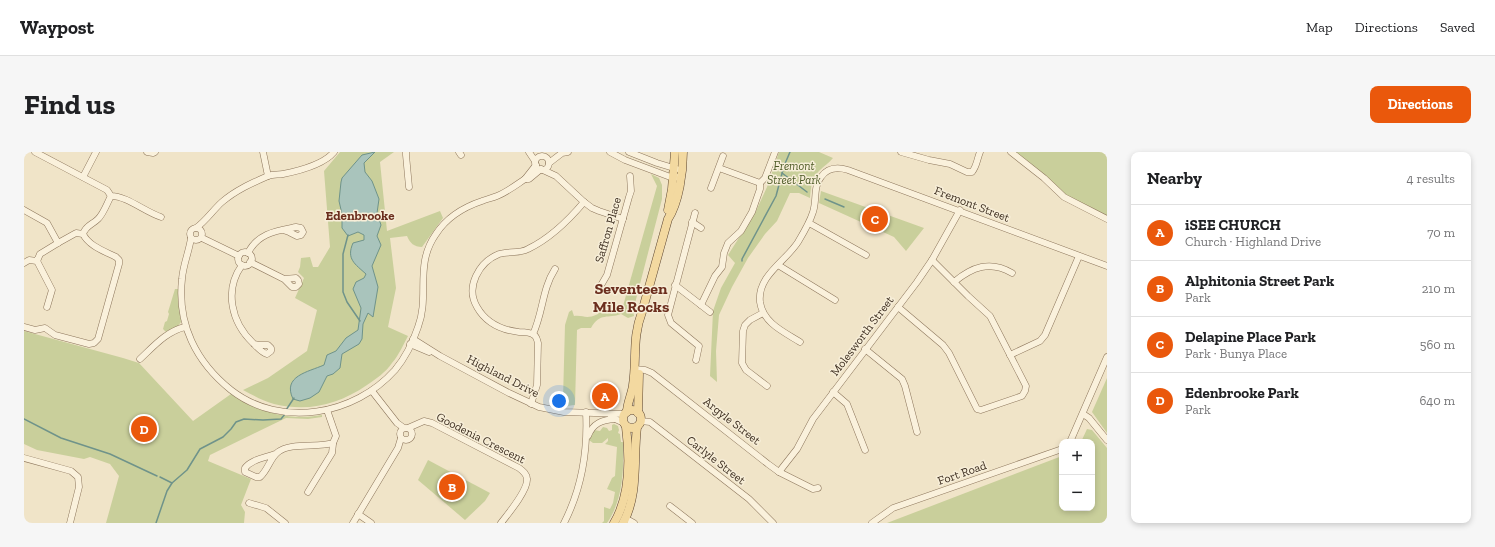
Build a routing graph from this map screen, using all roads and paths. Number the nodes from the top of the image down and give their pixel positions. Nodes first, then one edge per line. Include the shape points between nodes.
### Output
1 (35, 152) edge
2 (96, 152) edge
3 (147, 152) edge
4 (155, 152) edge
5 (263, 152) edge
6 (334, 152) edge
7 (406, 152) edge
8 (529, 152) edge
9 (552, 152) edge
10 (568, 152) edge
11 (610, 152) edge
12 (629, 152) edge
13 (675, 152) edge
14 (683, 152) edge
15 (775, 152) edge
16 (901, 152) edge
17 (980, 152) edge
18 (1011, 152) edge
19 (540, 154) edge
20 (723, 156) dead end
21 (536, 163) junction
22 (549, 164) junction
23 (674, 167) junction
24 (719, 168) junction
25 (542, 170) junction
26 (681, 174) junction
27 (268, 176) junction
28 (556, 176) junction
29 (630, 176) dead end
30 (83, 177) junction
31 (673, 178) junction
32 (525, 179) junction
33 (760, 183) junction
34 (409, 187) dead end
35 (711, 188) dead end
36 (111, 196) junction
37 (584, 202) junction
38 (24, 210) edge
39 (960, 210) junction
40 (695, 213) dead end
41 (161, 217) dead end
42 (623, 218) junction
43 (668, 219) junction
44 (1107, 219) edge
45 (692, 222) junction
46 (809, 223) junction
47 (700, 228) dead end
48 (199, 229) junction
49 (283, 230) dead end
50 (82, 234) junction
51 (196, 239) junction
52 (58, 243) junction
53 (248, 253) junction
54 (866, 255) dead end
55 (238, 256) junction
56 (1079, 256) junction
57 (932, 260) junction
58 (37, 261) junction
59 (250, 262) junction
60 (24, 263) edge
61 (242, 265) junction
62 (778, 265) junction
63 (1107, 266) edge
64 (555, 269) dead end
65 (1012, 273) dead end
66 (284, 279) dead end
67 (954, 282) junction
68 (675, 285) junction
69 (600, 287) dead end
70 (835, 300) dead end
71 (701, 305) junction
72 (47, 307) dead end
73 (898, 307) junction
74 (710, 312) dead end
75 (763, 313) junction
76 (24, 327) edge
77 (185, 327) junction
78 (533, 334) junction
79 (412, 342) junction
80 (800, 342) dead end
81 (254, 344) dead end
82 (865, 349) junction
83 (1010, 355) junction
84 (1107, 357) edge
85 (140, 359) dead end
86 (696, 360) dead end
87 (636, 369) junction
88 (767, 386) dead end
89 (372, 391) junction
90 (833, 392) junction
91 (531, 404) junction
92 (330, 410) junction
93 (586, 412) junction
94 (626, 413) junction
95 (606, 414) junction
96 (1083, 414) junction
97 (615, 419) junction
98 (639, 420) junction
99 (625, 425) junction
100 (917, 432) dead end
101 (405, 433) junction
102 (588, 438) junction
103 (1071, 439) edge
104 (1107, 440) edge
105 (333, 444) junction
106 (865, 450) dead end
107 (1059, 450) edge
108 (275, 454) junction
109 (24, 458) edge
110 (779, 472) junction
111 (818, 488) dead end
112 (308, 492) dead end
113 (249, 503) dead end
114 (670, 506) dead end
115 (358, 514) junction
116 (765, 520) edge
117 (624, 521) edge
118 (70, 523) edge
119 (285, 523) edge
120 (353, 523) edge
121 (371, 523) edge
122 (501, 523) edge
123 (564, 523) edge
124 (614, 523) edge
125 (634, 523) edge
126 (692, 523) edge
127 (773, 523) edge
128 (872, 523) edge

1 - 30 street
2 - 30 street
3 - 4 street
5 - 27 street
6 - 27 street via 311,166
7 - 34 street
8 - 21 street
9 - 19 street
10 - 22 street via 562,153
11 - 31 street
12 - 23 street
13 - 23 main road
14 - 26 main road
15 - 33 street via 765,178
16 - 17 street via 972,172
18 - 44 street via 1064,197
19 - 21 street
19 - 22 street via 548,159
20 - 24 street
21 - 25 street
21 - 32 street
22 - 25 street
22 - 28 street
23 - 26 street
23 - 31 main road
24 - 33 street
24 - 35 street
25 - 28 street
25 - 32 street
26 - 31 street
26 - 43 main road via 672,214
27 - 48 street via 230,196 216,207
28 - 37 street
29 - 42 street, Saffron Place via 631,191
30 - 36 street via 107,190
31 - 43 main road
32 - 79 street via 496,197 466,207 450,218 436,234 424,261 422,310 419,327
33 - 71 street via 752,212 741,231 728,243 722,267
36 - 41 street via 117,196
36 - 50 street via 98,220 85,228
37 - 42 street via 599,211
37 - 78 street via 556,232 527,250 500,254 490,259 477,272 473,289 475,304 481,314 508,330
38 - 52 street via 47,223
39 - 46 street, Fremont Street via 838,167 824,173 817,182 815,206
39 - 56 street, Fremont Street
39 - 57 street, Molesworth Street
40 - 45 street
42 - 69 street, Saffron Place via 607,275
43 - 87 main road via 642,312
45 - 47 street
45 - 68 street
46 - 54 street
46 - 62 street via 797,243
48 - 51 street via 203,234
48 - 51 street via 191,231
49 - 53 street via 262,236 253,243
50 - 52 street via 76,234
50 - 76 street via 91,244 119,260 98,339 94,344 89,344 54,334 46,328 35,330
51 - 55 street
51 - 77 street via 184,263 181,286
52 - 58 street via 40,254
53 - 55 street via 242,252
53 - 59 street via 251,257
55 - 61 street
56 - 63 street, Fremont Street
56 - 83 street via 1045,335 1040,341
57 - 67 street
57 - 73 street, Molesworth Street
58 - 60 street via 29,260
58 - 72 street via 52,290
59 - 61 street
59 - 66 street
61 - 81 street via 233,280 232,299 237,320
62 - 70 street
62 - 75 street via 764,284 761,293
64 - 78 street via 547,276
65 - 67 street via 1005,269 982,266 970,270
67 - 83 street via 990,316
68 - 71 street
68 - 86 street via 669,320 699,346
71 - 74 street
73 - 82 street, Molesworth Street
73 - 83 street via 949,353 977,408 981,410 1022,396 1025,392 1026,386
75 - 80 street via 772,324
75 - 88 street via 745,325 742,363 746,370
77 - 85 street via 169,333
77 - 92 street via 201,358 213,374 234,392 262,406 289,413 303,414
78 - 91 street via 538,343 537,385
79 - 89 street via 395,370
79 - 91 street, Highland Drive
82 - 90 street, Molesworth Street
82 - 100 street via 902,380
84 - 96 street
87 - 94 main road
87 - 98 main road
87 - 110 street, Argyle Street via 652,373
89 - 92 street
89 - 101 street
90 - 106 street via 847,404
90 - 110 street, Molesworth Street via 808,426 797,449
91 - 93 street, Highland Drive via 547,410
92 - 105 street via 336,437
93 - 95 street, Highland Drive
93 - 102 street
94 - 95 street, Highland Drive
94 - 98 main road via 633,410
94 - 99 main road via 623,419
95 - 97 street, Highland Drive
96 - 103 street
96 - 104 street
97 - 99 street, Highland Drive
97 - 102 street via 599,422
98 - 99 main road via 632,429
98 - 116 street, Carlyle Street via 650,422 749,499
98 - 117 main road via 632,499
99 - 124 main road via 628,469 623,504
101 - 115 street
101 - 122 street, Goodenia Crescent via 424,421 432,423 525,472 526,486
102 - 123 street via 580,482
105 - 108 street via 286,448
105 - 112 street via 332,453
107 - 128 street, Fort Road via 893,508
108 - 108 street via 261,476 256,477 245,472 249,464
109 - 118 street via 70,471 78,477 80,487
110 - 111 street, Argyle Street via 813,489
113 - 119 street via 266,508
114 - 126 street
115 - 120 street
115 - 121 street
116 - 127 street, Carlyle Street
117 - 125 street

